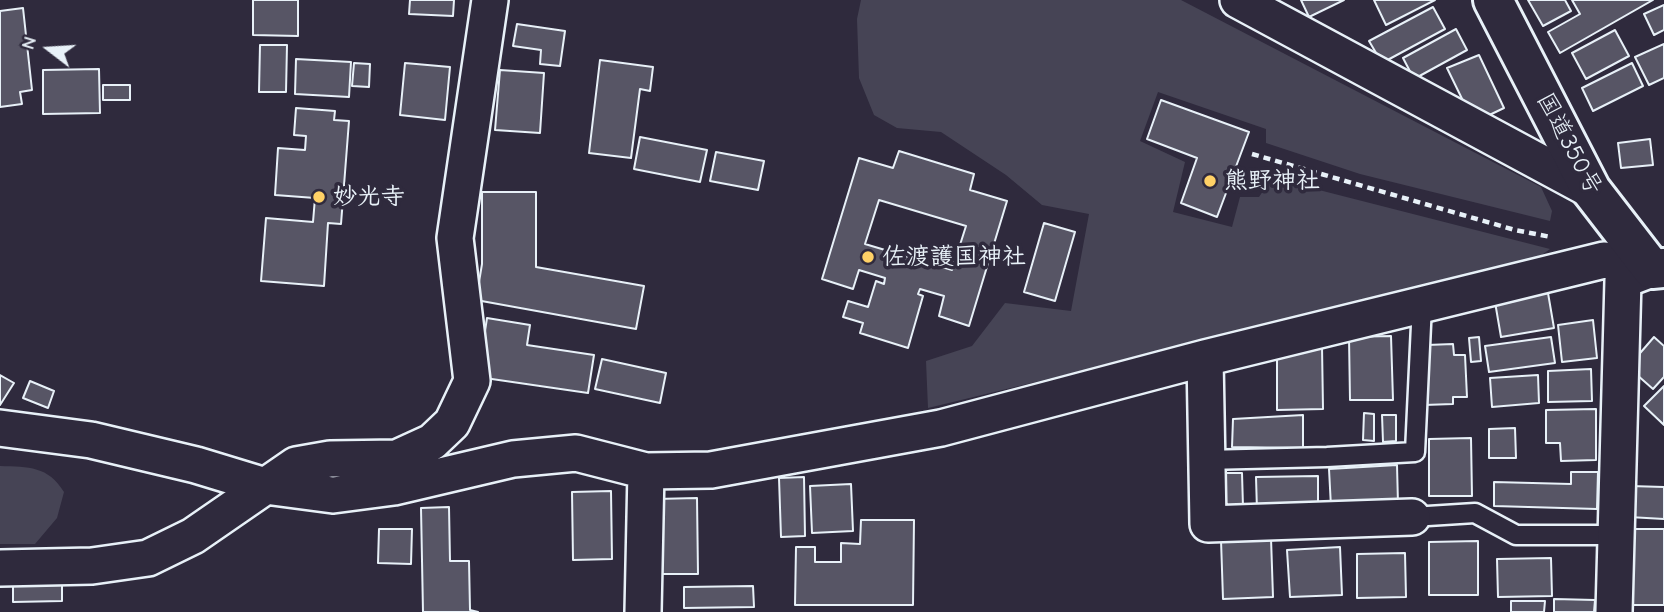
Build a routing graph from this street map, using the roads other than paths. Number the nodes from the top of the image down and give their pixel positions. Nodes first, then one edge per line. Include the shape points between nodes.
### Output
1 (490, 0) edge
2 (1238, 0) edge
3 (1493, 0) edge
4 (1591, 190) junction
5 (1658, 269) edge
6 (1422, 304) junction
7 (1205, 358) junction
8 (0, 428) edge
9 (1206, 460) junction
10 (646, 471) junction
11 (265, 486) junction
12 (1412, 517) joint
13 (1616, 535) junction
14 (0, 568) edge
15 (643, 612) edge
16 (1614, 612) edge

1 - 11 street via 455,238 472,381 452,423 432,442 397,458 296,464
2 - 4 street
3 - 4 highway, 国道350号
4 - 5 highway, 国道350号
5 - 6 street via 1604,260
5 - 13 street via 1623,280
6 - 7 street
6 - 9 lane via 1415,452
7 - 9 street
7 - 10 street via 941,428 711,470
8 - 11 street via 91,440
9 - 12 street via 1208,523
10 - 11 street via 576,453 513,459 394,487 333,495
10 - 15 street
11 - 14 street via 193,536 148,558 92,566
12 - 13 lane via 1475,513 1516,535
13 - 16 street

